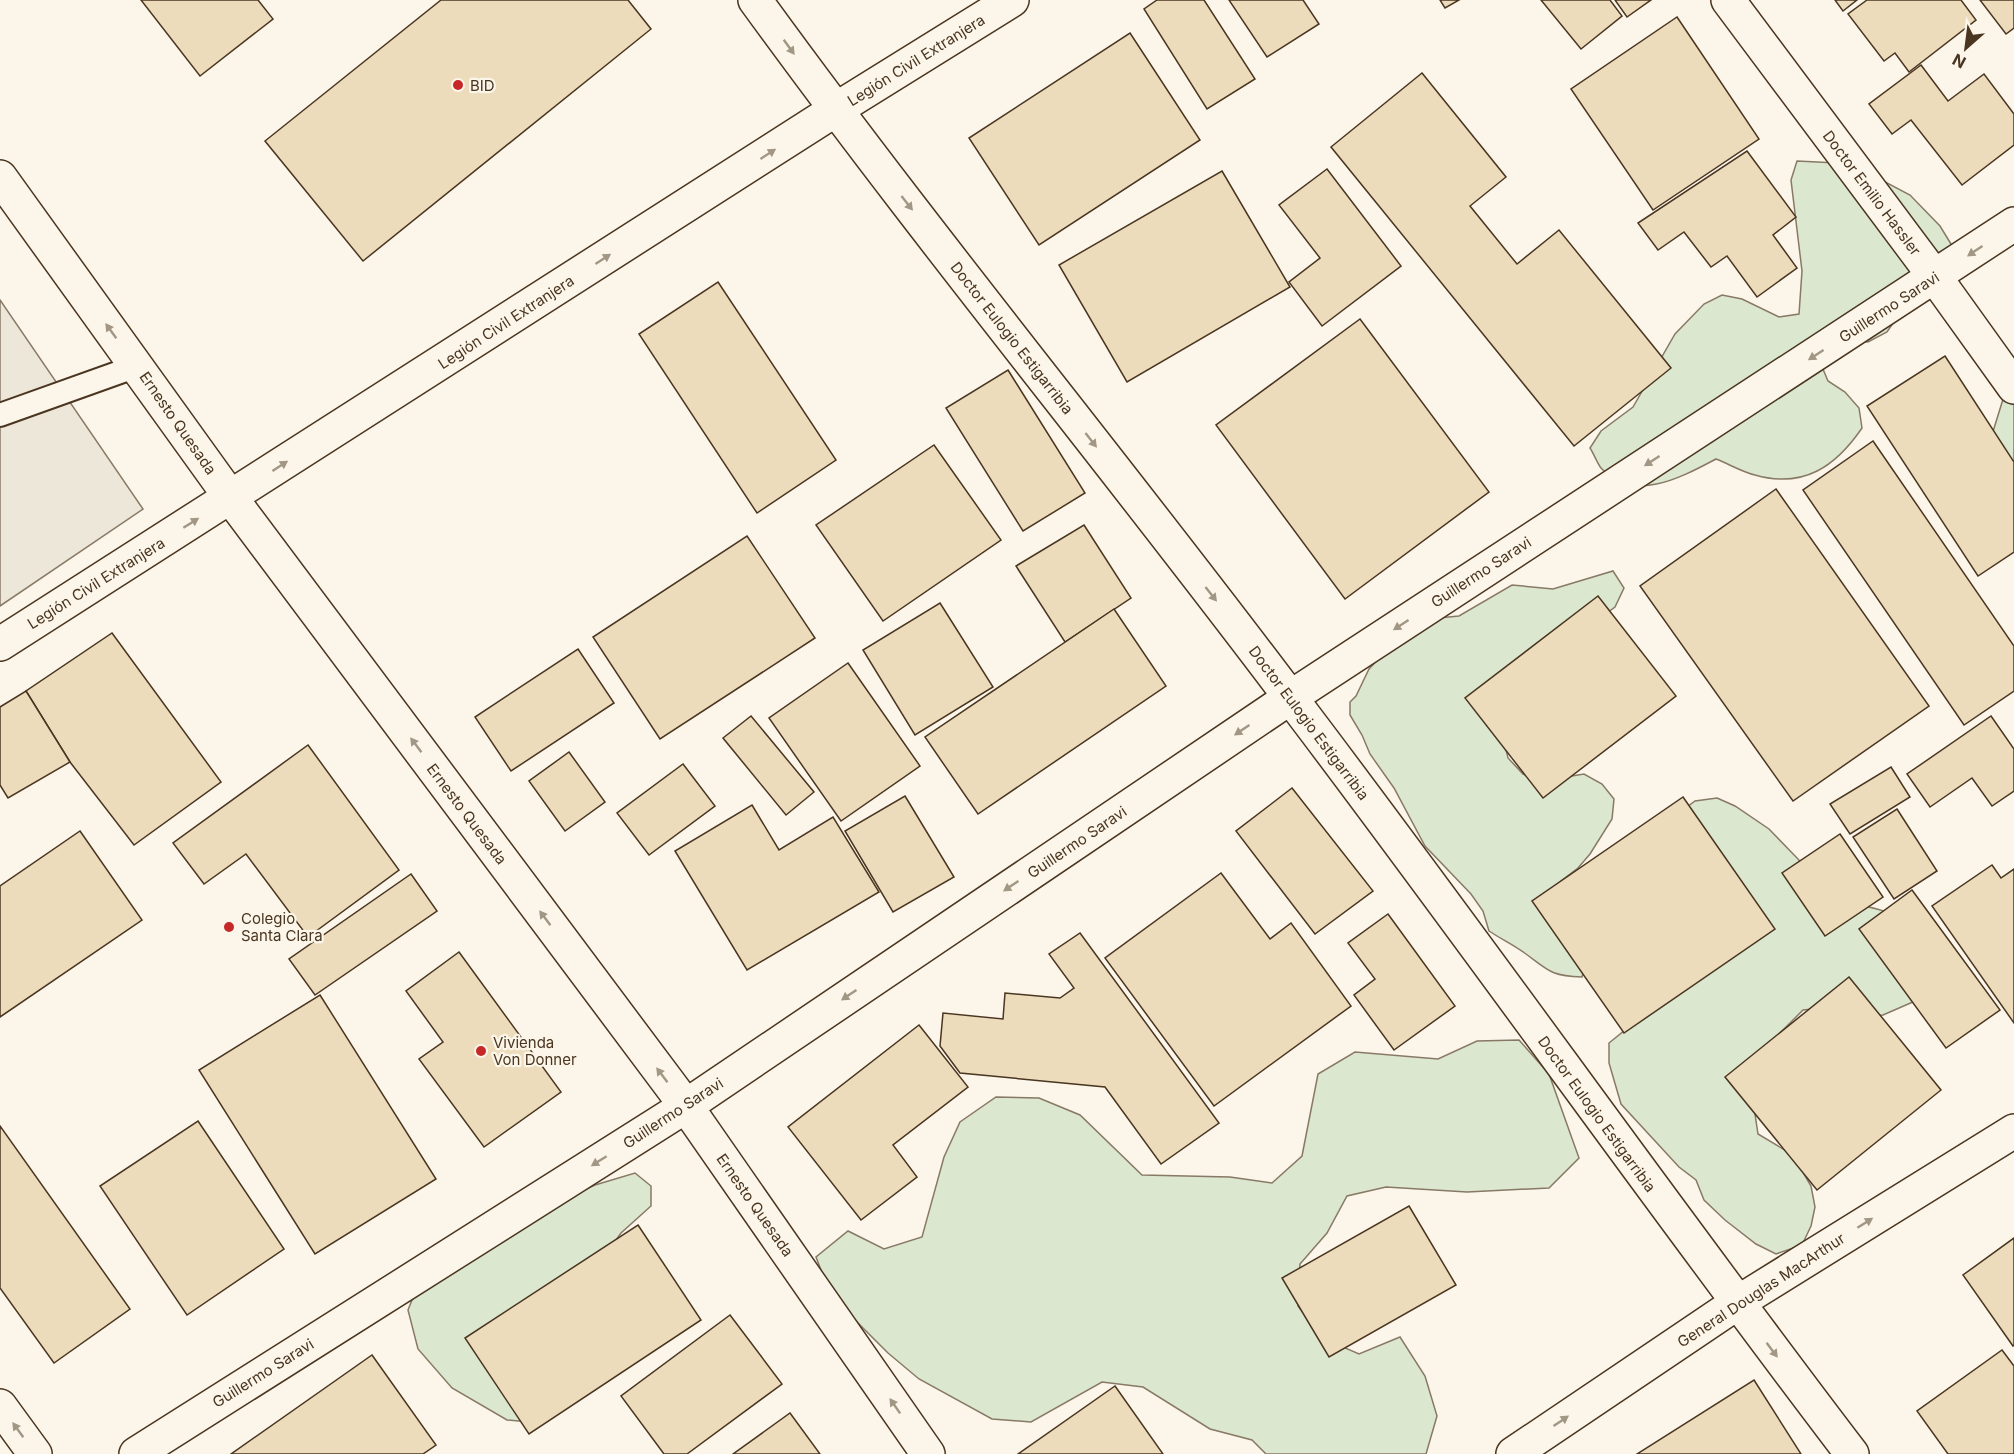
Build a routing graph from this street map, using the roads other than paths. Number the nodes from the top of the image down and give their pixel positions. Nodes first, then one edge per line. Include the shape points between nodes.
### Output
1 (755, 0) edge
2 (1012, 0) edge
3 (1728, 0) edge
4 (836, 110) junction
5 (1, 181) edge
6 (2014, 224) edge
7 (1935, 277) junction
8 (136, 366) junction
9 (2014, 387) edge
10 (0, 415) edge
11 (231, 498) junction
12 (0, 644) edge
13 (1291, 697) junction
14 (686, 1106) junction
15 (2014, 1131) edge
16 (1737, 1303) junction
17 (0, 1406) edge
18 (35, 1454) edge
19 (136, 1454) edge
20 (928, 1454) edge
21 (1512, 1454) edge
22 (1852, 1454) edge

1 -> 4 main road, Doctor Eulogio Estigarribia
2 - 4 main road, Legión Civil Extranjera
3 - 7 main road, Doctor Emilio Hassler
11 -> 4 main road, Legión Civil Extranjera
4 -> 13 main road, Doctor Eulogio Estigarribia
8 -> 5 main road, Ernesto Quesada
6 -> 7 main road, Guillermo Saravi
7 - 9 main road, Doctor Emilio Hassler
7 -> 13 main road, Guillermo Saravi
8 - 10 lane
8 - 11 main road, Ernesto Quesada
12 -> 11 main road, Legión Civil Extranjera
14 -> 11 main road, Ernesto Quesada
13 -> 14 main road, Guillermo Saravi
13 - 16 main road, Doctor Eulogio Estigarribia
14 -> 19 main road, Guillermo Saravi
20 -> 14 main road, Ernesto Quesada
16 -> 15 main road, General Douglas MacArthur
21 -> 16 main road, General Douglas MacArthur
16 -> 22 main road, Doctor Eulogio Estigarribia
18 -> 17 main road

